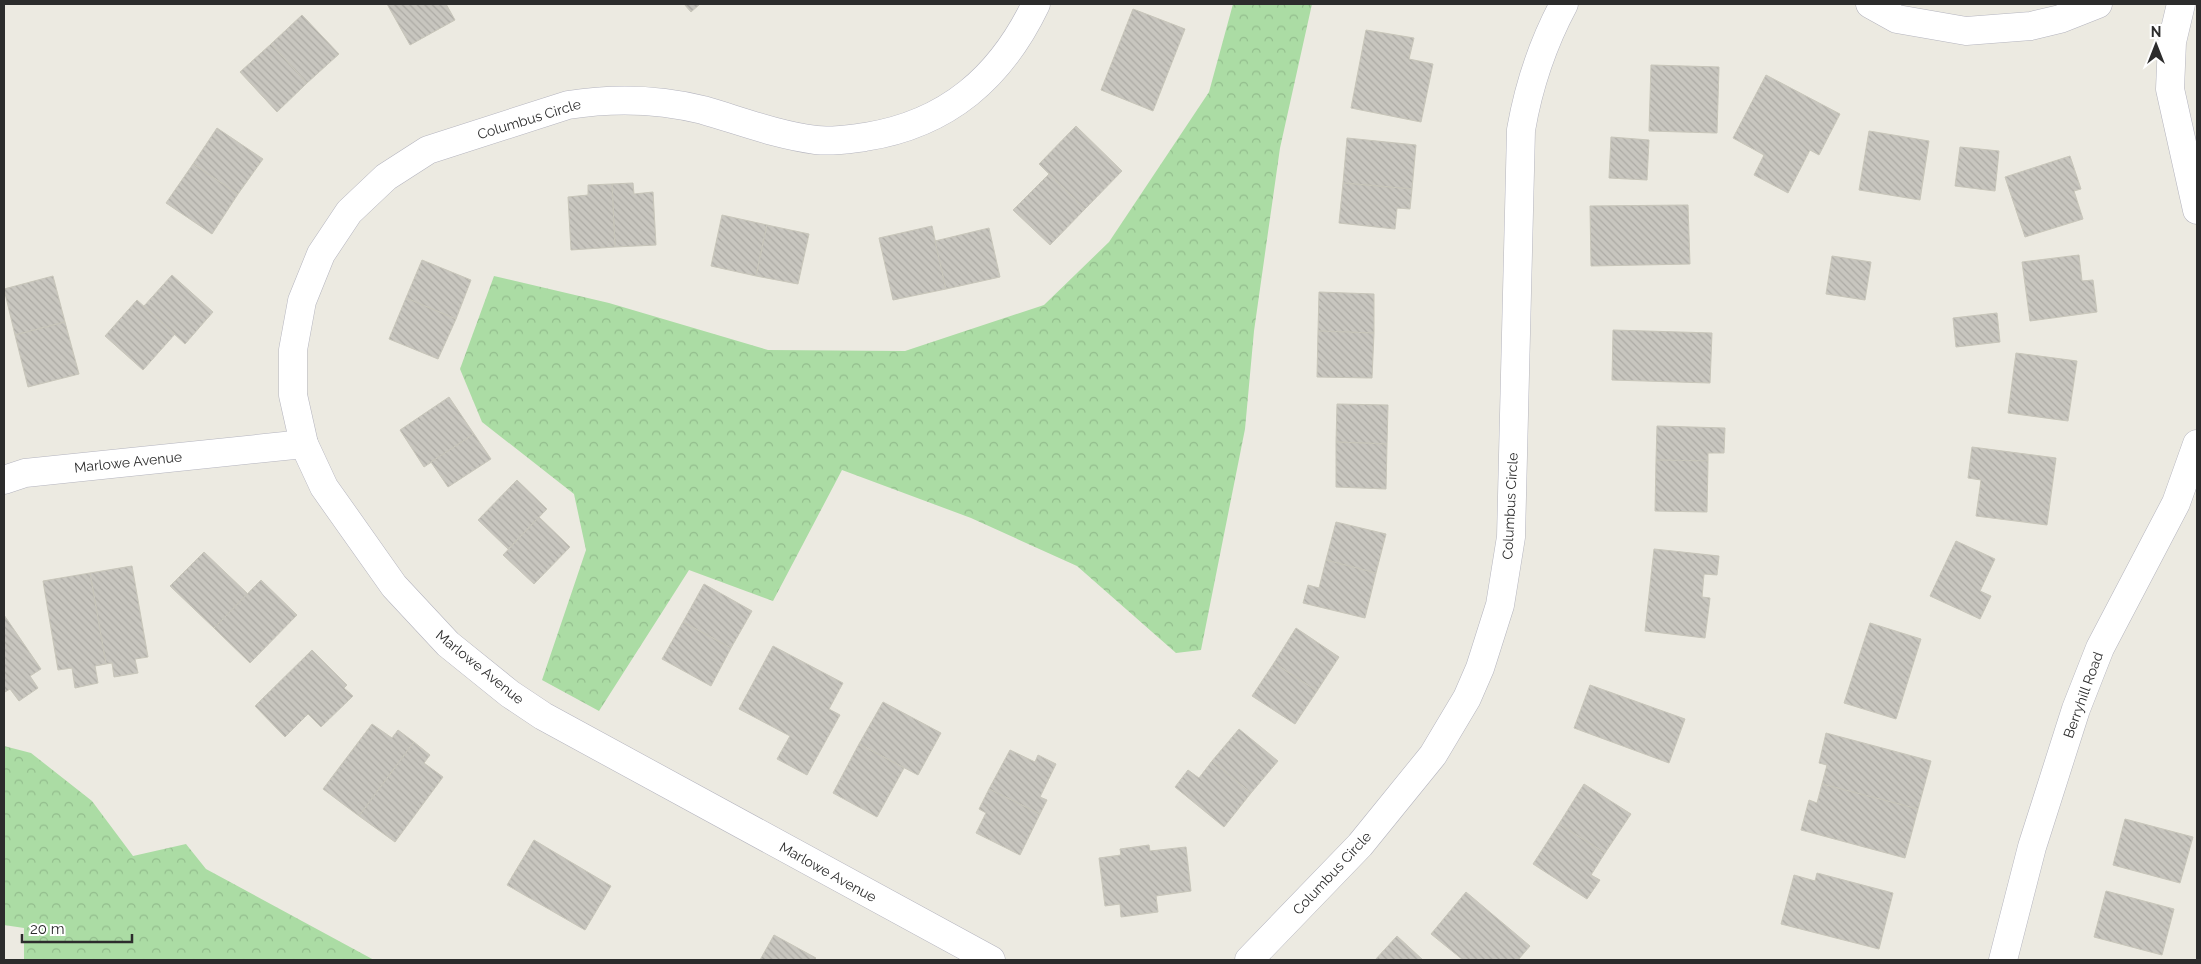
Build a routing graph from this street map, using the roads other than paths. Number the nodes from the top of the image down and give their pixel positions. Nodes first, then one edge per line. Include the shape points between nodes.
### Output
1 (1036, 4) edge
2 (1564, 4) edge
3 (1870, 4) edge
4 (2098, 4) edge
5 (2181, 4) edge
6 (2197, 210) edge
7 (304, 444) junction
8 (2197, 444) edge
9 (4, 480) edge
10 (991, 960) edge
11 (1248, 960) edge
12 (2003, 960) edge

1 - 7 street, Columbus Circle via 1008,53 975,89 956,103 890,133 818,140 770,132 702,110 642,100 568,105 428,150 386,177 349,212 321,254 302,301 293,350 293,395
2 - 11 street, Columbus Circle via 1545,40 1526,99 1521,130 1511,537 1500,605 1480,668 1467,698 1433,755 1360,846
3 - 4 street via 1897,19 1966,31 2031,26
5 - 6 street via 2172,42 2170,89
7 - 9 street, Marlowe Avenue via 25,474
7 - 10 street, Marlowe Avenue via 324,487 394,586 448,644 510,694 543,716
8 - 12 street, Berryhill Road via 2176,503 2100,648 2076,709 2032,847

